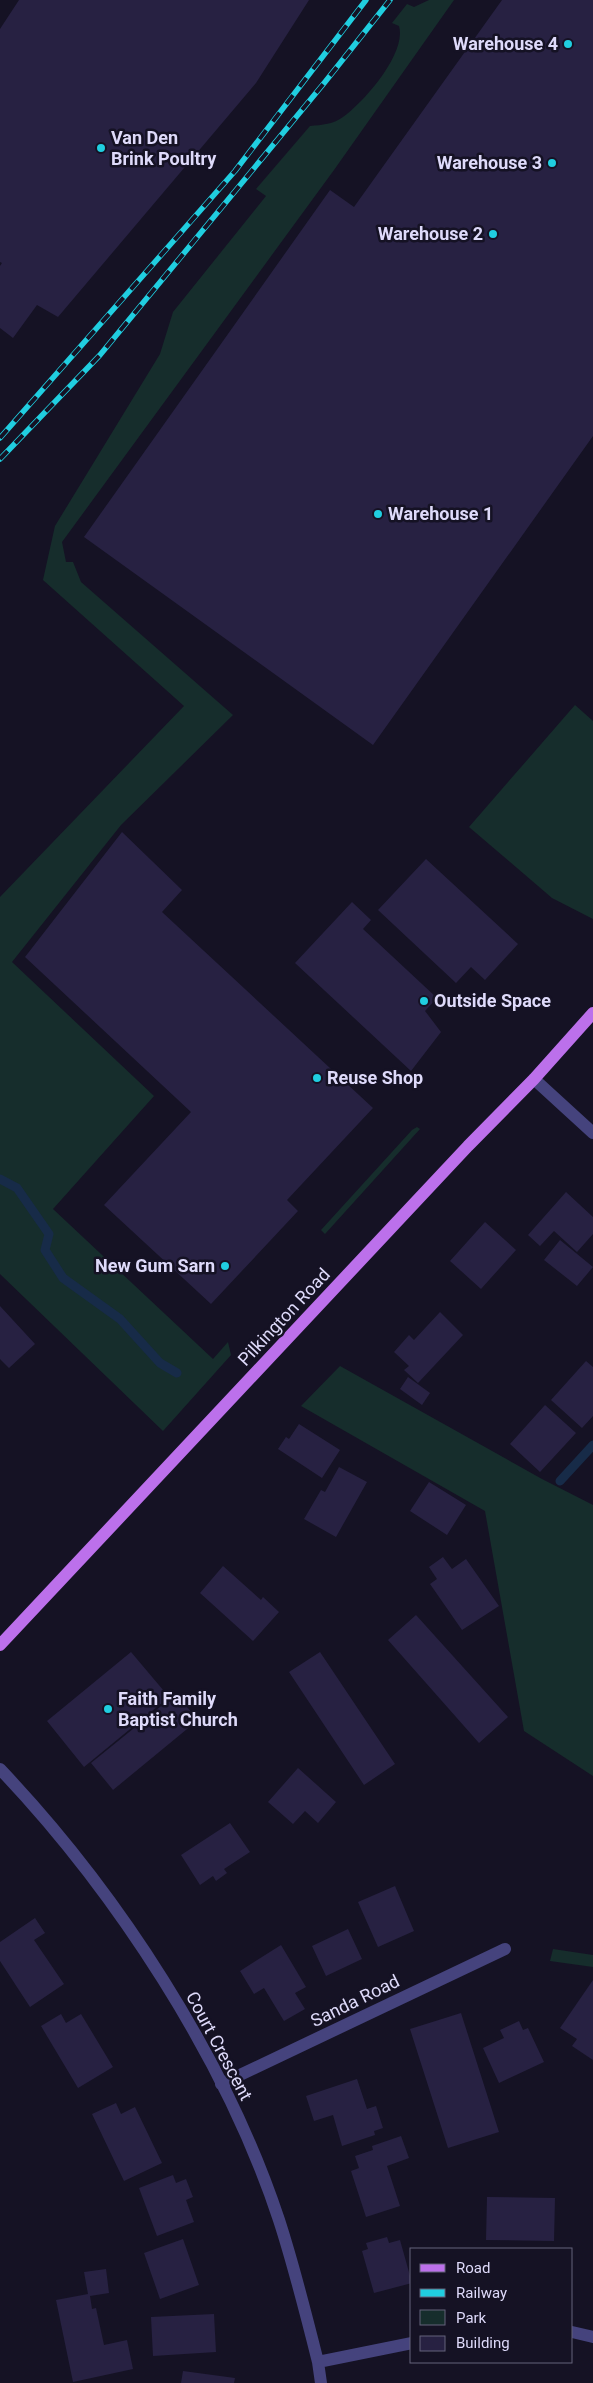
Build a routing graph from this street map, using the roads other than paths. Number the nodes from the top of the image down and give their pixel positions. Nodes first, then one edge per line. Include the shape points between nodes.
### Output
1 (593, 1013) edge
2 (534, 1079) junction
3 (593, 1133) edge
4 (0, 1645) edge
5 (0, 1769) edge
6 (505, 1950) dead end
7 (221, 2084) junction
8 (573, 2332) edge
9 (593, 2337) edge
10 (410, 2343) edge
11 (318, 2362) junction
12 (321, 2383) edge

1 - 2 main road, Pilkington Road
2 - 3 street
2 - 4 main road, Pilkington Road
5 - 7 street, Court Crescent via 41,1813 94,1881 163,1979
6 - 7 street, Sanda Road
7 - 11 street, Court Crescent via 278,2219
8 - 9 street
10 - 11 street
11 - 12 street, Court Crescent

